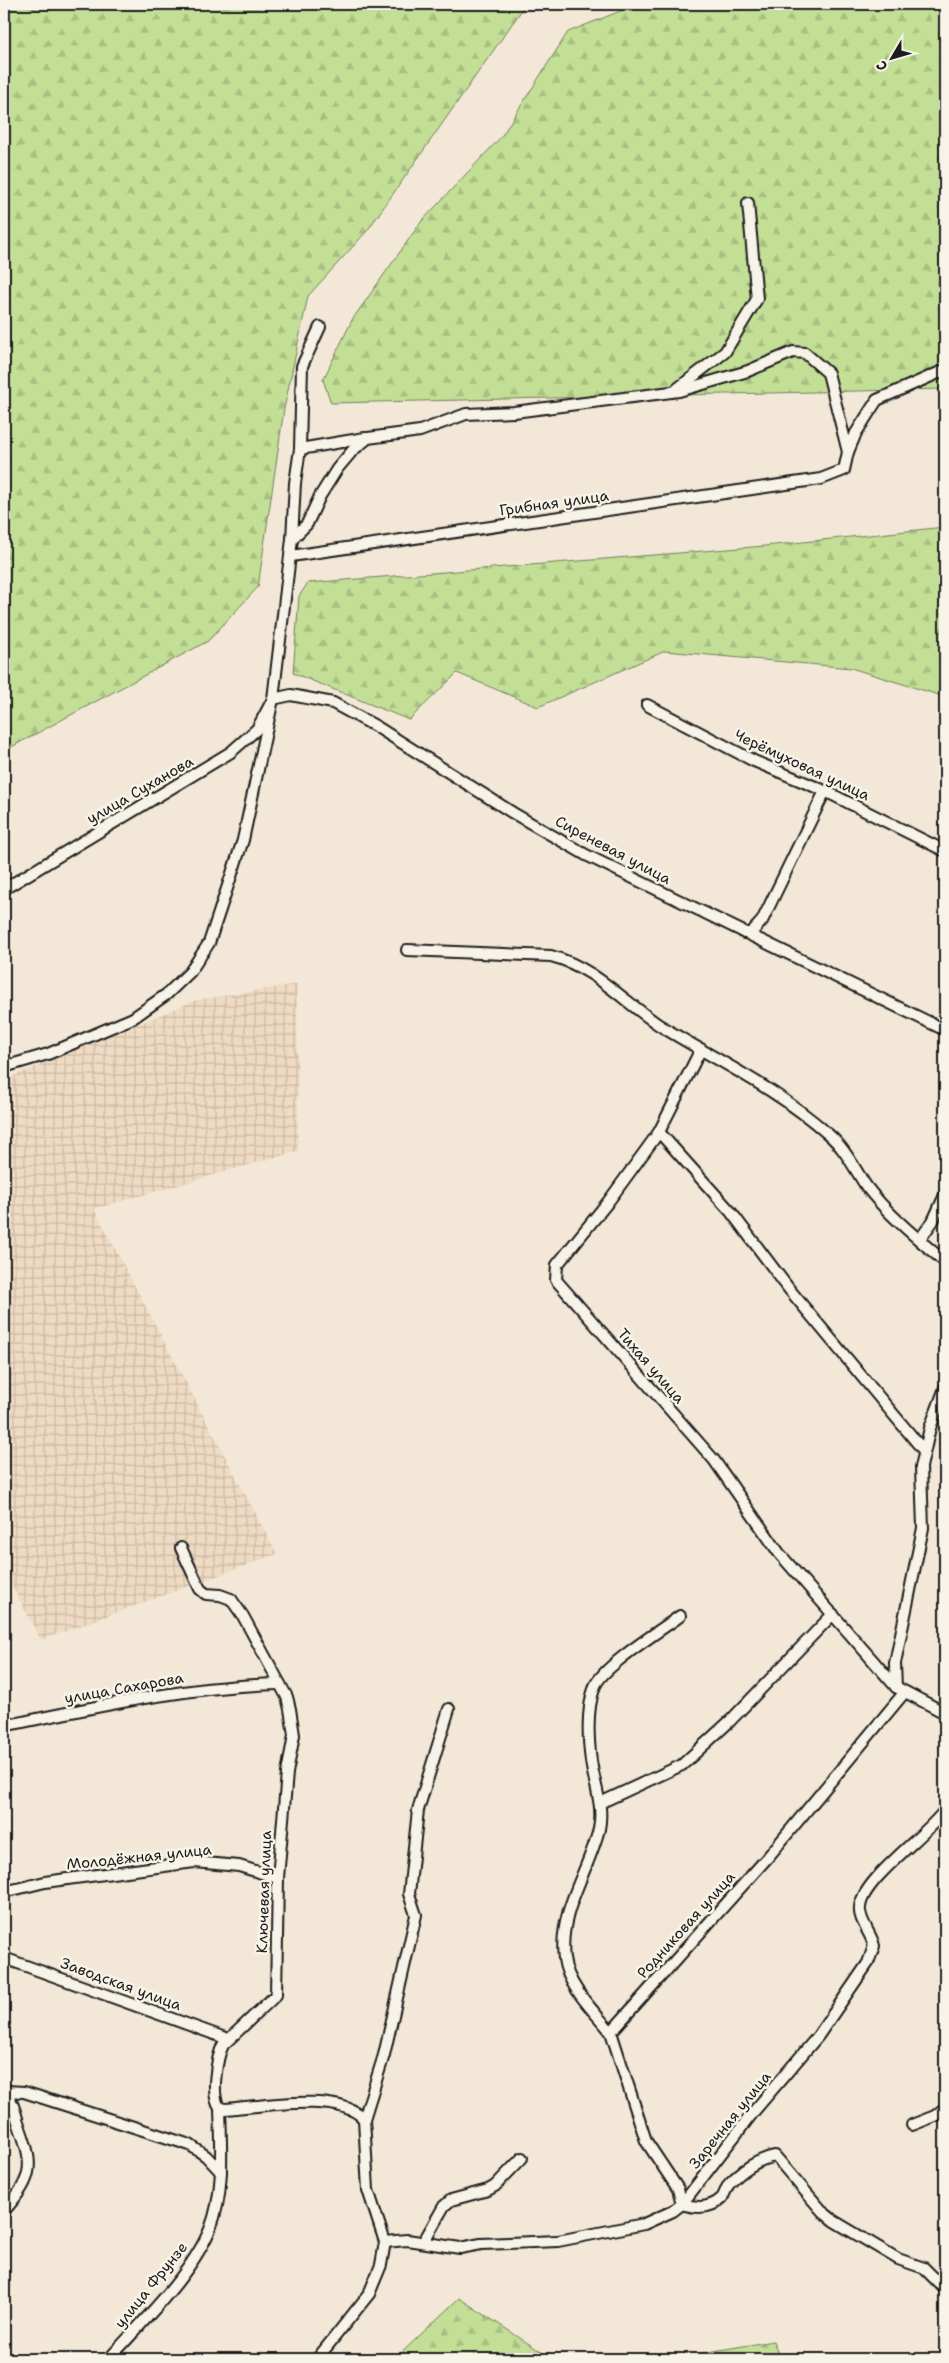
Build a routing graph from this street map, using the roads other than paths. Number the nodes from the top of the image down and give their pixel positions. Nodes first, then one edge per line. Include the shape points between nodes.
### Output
1 (748, 203) dead end
2 (320, 327) dead end
3 (945, 370) edge
4 (672, 392) junction
5 (368, 438) junction
6 (300, 449) junction
7 (848, 452) junction
8 (292, 539) junction
9 (291, 556) junction
10 (273, 699) junction
11 (647, 705) dead end
12 (825, 791) junction
13 (945, 851) edge
14 (4, 889) edge
15 (744, 933) junction
16 (407, 950) dead end
17 (945, 1030) edge
18 (701, 1049) junction
19 (4, 1067) edge
20 (660, 1132) junction
21 (945, 1195) edge
22 (920, 1239) junction
23 (945, 1262) edge
24 (945, 1388) edge
25 (924, 1451) junction
26 (181, 1548) dead end
27 (833, 1614) junction
28 (680, 1616) dead end
29 (280, 1684) junction
30 (900, 1690) junction
31 (449, 1709) dead end
32 (945, 1713) edge
33 (4, 1726) edge
34 (600, 1803) junction
35 (945, 1810) edge
36 (278, 1878) junction
37 (4, 1892) edge
38 (4, 1958) edge
39 (611, 2032) junction
40 (228, 2039) junction
41 (5, 2091) edge
42 (220, 2108) junction
43 (945, 2108) edge
44 (364, 2119) junction
45 (912, 2125) dead end
46 (522, 2158) dead end
47 (220, 2172) junction
48 (682, 2204) junction
49 (4, 2211) edge
50 (424, 2241) junction
51 (385, 2242) junction
52 (945, 2289) edge
53 (109, 2359) edge
54 (316, 2359) edge

1 - 4 street via 757,300 725,352
2 - 6 street via 302,366
3 - 7 street via 877,400 866,414
4 - 5 street via 514,412 466,414 420,431
4 - 7 street via 748,371 793,352 805,352 828,373
5 - 6 street
5 - 8 street via 352,450 337,469 307,524
6 - 8 street
7 - 9 street, Грибная улица via 844,470 821,479
8 - 9 street
9 - 10 street
10 - 14 street, улица Суханова via 257,729 232,752
10 - 15 street, Сиреневая улица via 291,695 334,703 578,850
10 - 19 street via 243,840 209,943 190,972 167,994 133,1018 48,1054
11 - 12 street, Черёмуховая улица via 754,761
12 - 13 street, Черёмуховая улица
12 - 15 street via 762,921 751,933
15 - 17 street, Сиреневая улица
16 - 18 street via 532,955 567,960
18 - 20 street, Тихая улица
18 - 22 street via 794,1106 830,1135 884,1207
20 - 25 street via 726,1206 789,1289
20 - 27 street, Тихая улица via 556,1265 556,1280 714,1460 779,1553
21 - 22 street
22 - 23 street
24 - 25 street
25 - 30 street via 921,1467 923,1528 898,1649
26 - 29 street, Ключевая улица via 200,1589 206,1594 231,1599
27 - 30 street, Тихая улица
27 - 34 street via 682,1766
28 - 34 street via 606,1672 596,1685 590,1732 591,1762
29 - 33 street, улица Сахарова via 155,1695
29 - 36 street, Ключевая улица via 287,1697 294,1735 287,1773
30 - 32 street
30 - 39 street, Родниковая улица via 768,1857
31 - 44 street via 418,1810 409,1894 416,1915 384,2054
34 - 39 street via 599,1828 562,1936 565,1962 574,1984
35 - 48 street, Заречная улица via 924,1834 898,1855 862,1899 859,1909 874,1946 846,1997
36 - 37 street, Молодёжная улица via 239,1866 194,1862 45,1882
36 - 40 street, Ключевая улица via 276,1995
38 - 40 street, Заводская улица
39 - 48 street via 646,2141 678,2189
40 - 42 street, Ключевая улица via 218,2055 215,2098
41 - 47 street via 24,2092 190,2145 206,2156
41 - 49 street via 12,2102 30,2156 25,2181
42 - 44 street via 333,2104 354,2110
42 - 47 street, улица Фрунзе
43 - 45 street via 935,2116
44 - 51 street via 368,2190
46 - 50 street via 495,2186 451,2200 444,2206
47 - 53 street, улица Фрунзе via 210,2228 202,2244 185,2270
48 - 50 street, Заречная улица via 644,2224 558,2241 460,2248
48 - 52 street via 697,2208 710,2205 722,2197 736,2177 764,2158 775,2156 834,2221 898,2259 924,2268
50 - 51 street, Заречная улица
51 - 54 street via 381,2266 369,2294

